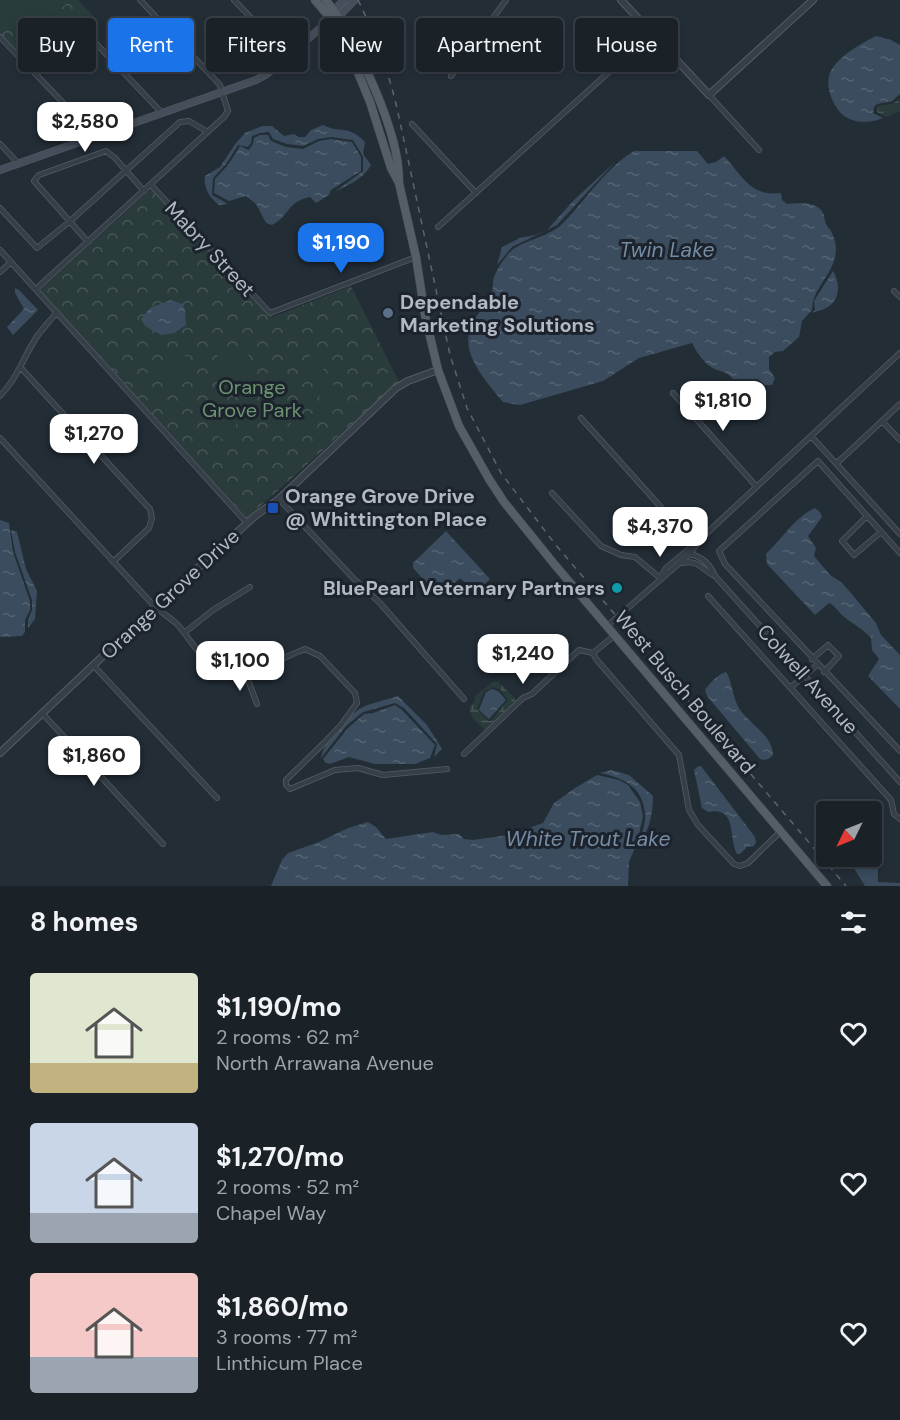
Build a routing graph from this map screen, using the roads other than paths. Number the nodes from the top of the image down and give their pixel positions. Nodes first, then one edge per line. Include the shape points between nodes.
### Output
1 (140, 0) edge
2 (234, 0) edge
3 (315, 0) edge
4 (326, 0) edge
5 (344, 0) edge
6 (355, 0) edge
7 (506, 0) edge
8 (621, 0) edge
9 (813, 0) edge
10 (334, 15) junction
11 (251, 18) edge
12 (638, 18) edge
13 (0, 37) edge
14 (308, 39) edge
15 (96, 42) edge
16 (678, 61) edge
17 (270, 72) edge
18 (609, 72) edge
19 (452, 76) dead end
20 (222, 92) junction
21 (709, 95) junction
22 (162, 113) junction
23 (412, 124) dead end
24 (208, 132) junction
25 (95, 136) junction
26 (0, 144) edge
27 (759, 150) dead end
28 (18, 163) junction
29 (0, 170) edge
30 (126, 171) junction
31 (151, 185) junction
32 (144, 190) junction
33 (476, 193) junction
34 (0, 208) edge
35 (69, 222) junction
36 (438, 227) dead end
37 (88, 242) junction
38 (0, 250) edge
39 (416, 258) junction
40 (11, 262) junction
41 (0, 272) edge
42 (36, 289) junction
43 (894, 291) dead end
44 (900, 297) edge
45 (57, 312) junction
46 (900, 353) edge
47 (21, 368) junction
48 (438, 370) junction
49 (673, 393) dead end
50 (0, 396) edge
51 (900, 404) edge
52 (581, 418) dead end
53 (882, 421) junction
54 (811, 436) junction
55 (0, 438) edge
56 (900, 440) edge
57 (837, 463) junction
58 (756, 486) junction
59 (552, 492) dead end
60 (279, 499) junction
61 (867, 516) junction
62 (247, 523) junction
63 (881, 532) junction
64 (900, 534) edge
65 (696, 543) junction
66 (900, 553) edge
67 (682, 554) junction
68 (690, 554) junction
69 (113, 562) junction
70 (680, 564) junction
71 (715, 576) junction
72 (660, 578) junction
73 (250, 587) dead end
74 (708, 596) dead end
75 (155, 607) junction
76 (608, 626) junction
77 (184, 633) junction
78 (615, 635) junction
79 (593, 653) junction
80 (812, 659) junction
81 (93, 665) junction
82 (817, 665) junction
83 (245, 672) junction
84 (824, 672) junction
85 (805, 674) junction
86 (791, 687) junction
87 (464, 699) dead end
88 (257, 704) dead end
89 (42, 713) junction
90 (900, 752) edge
91 (0, 753) edge
92 (464, 754) dead end
93 (447, 769) dead end
94 (900, 782) edge
95 (217, 798) dead end
96 (900, 819) edge
97 (781, 831) junction
98 (163, 844) dead end
99 (827, 886) edge

1 - 20 street via 220,85
2 - 11 street
3 - 10 main road, West Busch Boulevard
4 - 10 main road, West Busch Boulevard
5 - 10 main road
6 - 10 main road
7 - 19 street
8 - 12 street
9 - 21 street
10 - 14 main road
10 - 39 main road, West Busch Boulevard via 399,183
13 - 25 street
15 - 22 street
16 - 21 street
17 - 20 main road
18 - 33 street
20 - 22 main road
20 - 24 street via 228,111
21 - 27 street
22 - 25 main road
23 - 33 street
24 - 30 street via 189,121 180,122
24 - 31 street
25 - 28 main road
26 - 28 street
28 - 29 main road
30 - 32 street
30 - 35 street
30 - 35 street via 106,151 39,175 34,181
31 - 32 street
31 - 39 street, Mabry Street via 270,313
32 - 37 street
33 - 36 street
34 - 35 street via 37,248
35 - 37 street
37 - 42 street
38 - 40 street, Orange Grove Drive
39 - 48 main road, West Busch Boulevard
40 - 41 street
40 - 42 street, Orange Grove Drive
42 - 45 street, Orange Grove Drive
43 - 44 street
45 - 47 street via 35,339
45 - 62 street, Orange Grove Drive
46 - 54 street
47 - 50 street
47 - 69 street via 150,509 149,528
48 - 60 street via 396,388
48 - 76 main road, West Busch Boulevard via 459,426 504,502
49 - 58 street
51 - 53 street
52 - 65 street
53 - 56 street
53 - 57 street
54 - 57 street
54 - 58 street
55 - 69 street
57 - 64 street
58 - 65 street
59 - 72 street via 601,546 635,557
60 - 62 street
60 - 87 street
61 - 63 street
61 - 63 street via 842,541 854,555
61 - 80 street via 818,461 719,551 724,564
62 - 75 street, Orange Grove Drive
63 - 66 street
65 - 67 street
65 - 68 street
67 - 68 street
67 - 72 street
68 - 70 street
68 - 71 street, Colwell Avenue via 705,562
69 - 75 street
70 - 71 street, Colwell Avenue via 695,563
70 - 72 street
71 - 85 street, Colwell Avenue
72 - 76 street
73 - 77 street
74 - 86 street
75 - 77 street
75 - 81 street, Orange Grove Drive
76 - 78 main road, West Busch Boulevard
77 - 83 street via 216,669 230,674
78 - 79 street
78 - 97 main road, West Busch Boulevard
79 - 92 street via 579,650
79 - 97 street via 678,754 689,810 734,864 748,863
80 - 82 street
80 - 84 street via 828,645 839,656
81 - 89 street, Orange Grove Drive
81 - 95 street
82 - 84 street
82 - 85 street
83 - 88 street
83 - 93 street via 305,649 320,656 355,693 357,703 341,725 286,780 290,789 335,770 358,768 383,775
84 - 90 street
85 - 86 street
85 - 94 street, Colwell Avenue
86 - 96 street via 891,800 894,814
89 - 91 street, Orange Grove Drive
89 - 98 street
97 - 99 main road, West Busch Boulevard

